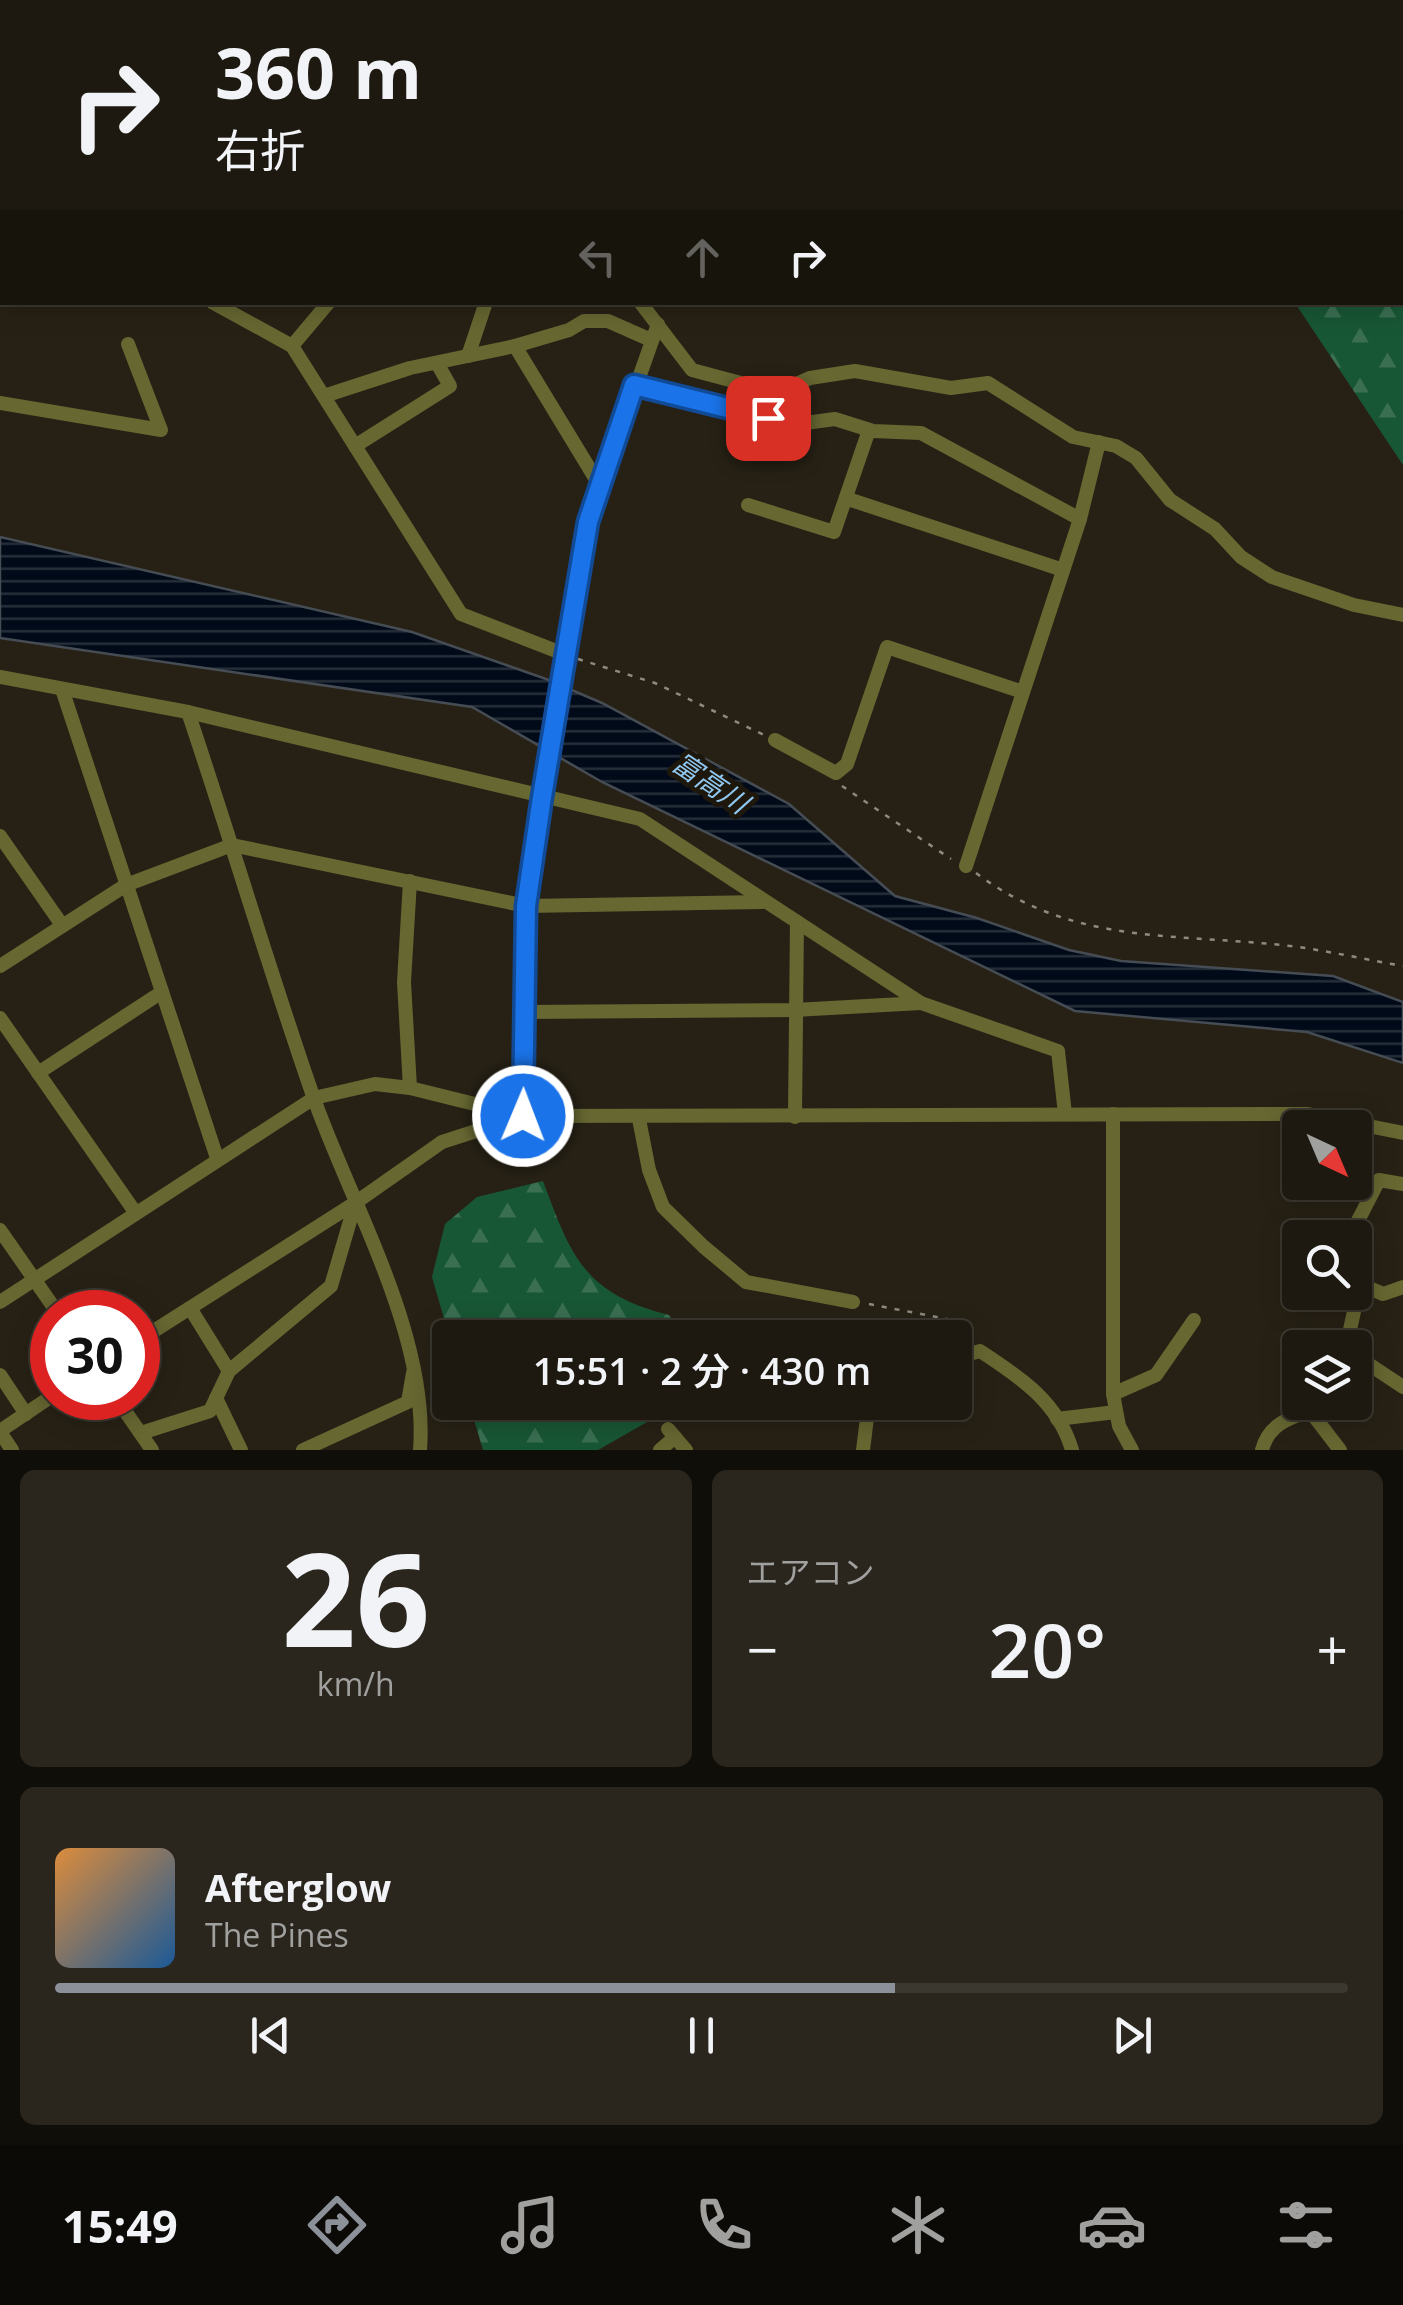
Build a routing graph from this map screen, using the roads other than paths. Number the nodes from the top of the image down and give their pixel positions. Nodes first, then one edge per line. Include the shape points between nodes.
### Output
1 (217, 305) edge
2 (327, 305) edge
3 (485, 305) edge
4 (642, 305) edge
5 (658, 324) junction
6 (652, 340) junction
7 (128, 344) dead end
8 (292, 346) junction
9 (514, 346) junction
10 (468, 356) junction
11 (437, 362) junction
12 (634, 385) junction
13 (324, 396) junction
14 (0, 403) edge
15 (869, 430) junction
16 (1098, 442) junction
17 (355, 446) junction
18 (600, 486) junction
19 (848, 499) junction
20 (748, 506) dead end
21 (1080, 519) junction
22 (1063, 570) junction
23 (1403, 615) edge
24 (565, 661) junction
25 (0, 677) edge
26 (62, 689) junction
27 (1022, 692) junction
28 (188, 712) junction
29 (775, 740) dead end
30 (544, 790) junction
31 (0, 836) edge
32 (232, 846) junction
33 (966, 866) dead end
34 (410, 881) junction
35 (126, 886) junction
36 (767, 903) junction
37 (526, 906) junction
38 (797, 922) junction
39 (62, 926) junction
40 (0, 966) edge
41 (162, 992) junction
42 (921, 1003) junction
43 (794, 1010) junction
44 (524, 1012) junction
45 (0, 1018) edge
46 (38, 1073) junction
47 (410, 1088) junction
48 (314, 1098) junction
49 (1065, 1114) junction
50 (1113, 1114) junction
51 (523, 1116) junction
52 (795, 1117) junction
53 (639, 1119) junction
54 (1403, 1133) edge
55 (217, 1158) junction
56 (1403, 1184) edge
57 (356, 1203) junction
58 (134, 1212) junction
59 (1358, 1220) edge
60 (0, 1230) edge
61 (34, 1280) junction
62 (1403, 1287) edge
63 (1372, 1289) edge
64 (41, 1290) edge
65 (0, 1302) edge
66 (853, 1302) road end
67 (190, 1308) junction
68 (1194, 1320) dead end
69 (160, 1327) edge
70 (972, 1353) edge
71 (414, 1365) junction
72 (1372, 1366) edge
73 (228, 1371) junction
74 (0, 1375) edge
75 (1403, 1387) edge
76 (1113, 1394) junction
77 (216, 1398) junction
78 (30, 1411) edge
79 (1116, 1412) junction
80 (26, 1414) junction
81 (1057, 1419) junction
82 (131, 1420) edge
83 (866, 1420) edge
84 (0, 1432) edge
85 (140, 1434) junction
86 (12, 1450) edge
87 (152, 1450) edge
88 (241, 1450) edge
89 (303, 1450) edge
90 (420, 1450) edge
91 (660, 1450) edge
92 (686, 1450) edge
93 (862, 1450) edge
94 (1072, 1450) edge
95 (1132, 1450) edge
96 (1262, 1450) edge
97 (1340, 1450) edge

1 - 8 street
2 - 8 street
3 - 10 street
4 - 5 street
5 - 6 street
5 - 16 street via 692,370 752,386 790,387 829,375 879,372 951,388 988,383 1072,437
6 - 9 street via 608,321 584,320
6 - 12 street
7 - 14 street via 161,430
8 - 13 street
9 - 10 street
9 - 18 street
10 - 11 street
11 - 13 street
11 - 17 street via 450,386
12 - 15 street via 798,424 835,419
12 - 18 street
13 - 17 street
15 - 19 street
15 - 21 street via 921,432
16 - 21 street
16 - 23 street via 1136,458 1170,500 1272,578
17 - 24 street via 461,614
18 - 24 street
19 - 20 street via 834,532
19 - 22 street
21 - 22 street
22 - 27 street
24 - 30 street
25 - 26 street
26 - 28 street
26 - 35 street
27 - 29 street via 887,647 846,764 836,773
27 - 33 street
28 - 30 street
28 - 32 street
30 - 36 street via 640,820
30 - 37 street
31 - 39 street
32 - 34 street
32 - 35 street
32 - 48 street
34 - 37 street
34 - 47 street via 404,982
35 - 39 street
35 - 41 street
36 - 37 street
36 - 38 street
37 - 44 street
38 - 42 street
38 - 43 street
39 - 40 street
41 - 46 street
41 - 55 street
42 - 43 street
42 - 49 street via 1058,1051
43 - 44 street
43 - 52 street
44 - 51 street
45 - 46 street
46 - 58 street
47 - 48 street via 375,1084
47 - 51 street
48 - 55 street
48 - 57 street
49 - 50 street
49 - 52 street
50 - 54 street via 1308,1114
50 - 76 street
51 - 53 street
51 - 57 street via 442,1142
52 - 53 street
53 - 66 street via 663,1207 704,1248 746,1282
55 - 58 street
56 - 59 street via 1379,1180
57 - 67 street
57 - 71 street
57 - 73 street via 331,1286
58 - 61 street
60 - 61 street
61 - 64 street
61 - 65 street
62 - 63 street via 1383,1294
67 - 69 street
67 - 73 street
68 - 76 street via 1156,1375
70 - 81 street via 980,1351 1032,1384
71 - 89 street via 408,1402
71 - 90 street via 423,1416
72 - 75 street
73 - 77 street
74 - 80 street
76 - 79 street
77 - 85 street via 210,1411
77 - 88 street
78 - 80 street
79 - 81 street
79 - 95 street
80 - 84 street
81 - 94 street
82 - 85 street
83 - 93 street
84 - 86 street
85 - 87 street
91 - 92 street via 672,1433
96 - 97 street via 1274,1427 1310,1411

